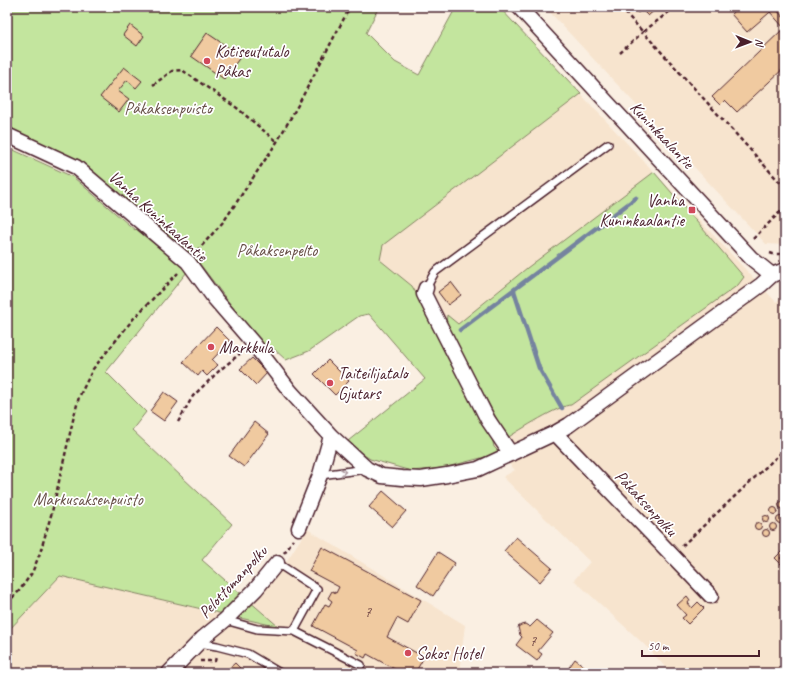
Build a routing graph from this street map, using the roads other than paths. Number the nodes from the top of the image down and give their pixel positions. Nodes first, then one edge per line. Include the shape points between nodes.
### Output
1 (519, 7) edge
2 (7, 135) edge
3 (608, 144) dead end
4 (778, 272) edge
5 (426, 288) joint
6 (555, 433) junction
7 (331, 436) junction
8 (511, 454) junction
9 (367, 469) junction
10 (320, 474) junction
11 (298, 528) road end
12 (277, 563) joint
13 (711, 596) dead end
14 (225, 620) junction
15 (294, 631) junction
16 (199, 643) junction
17 (361, 664) dead end
18 (170, 673) edge
19 (280, 673) edge

1 - 4 street, Kuninkaalantie via 751,258
2 - 7 street, Vanha Kuninkaalantie via 76,167 188,262 290,392
3 - 5 lane via 435,272
4 - 6 street, Vanha Kuninkaalantie
5 - 8 street via 424,294 427,300 485,413
6 - 8 street, Vanha Kuninkaalantie
6 - 13 street, Påkaksenpolku
7 - 9 street, Vanha Kuninkaalantie
7 - 10 street
8 - 9 street, Vanha Kuninkaalantie via 478,469 421,479 382,476
10 -> 9 lane
10 - 11 street
12 - 14 street, Pelottomanpolku via 256,589
12 - 15 lane via 317,589
14 - 15 lane via 257,630
14 - 16 street, Pelottomanpolku
15 - 17 lane
16 - 18 street, Pelottomanpolku
16 - 19 lane via 248,654

